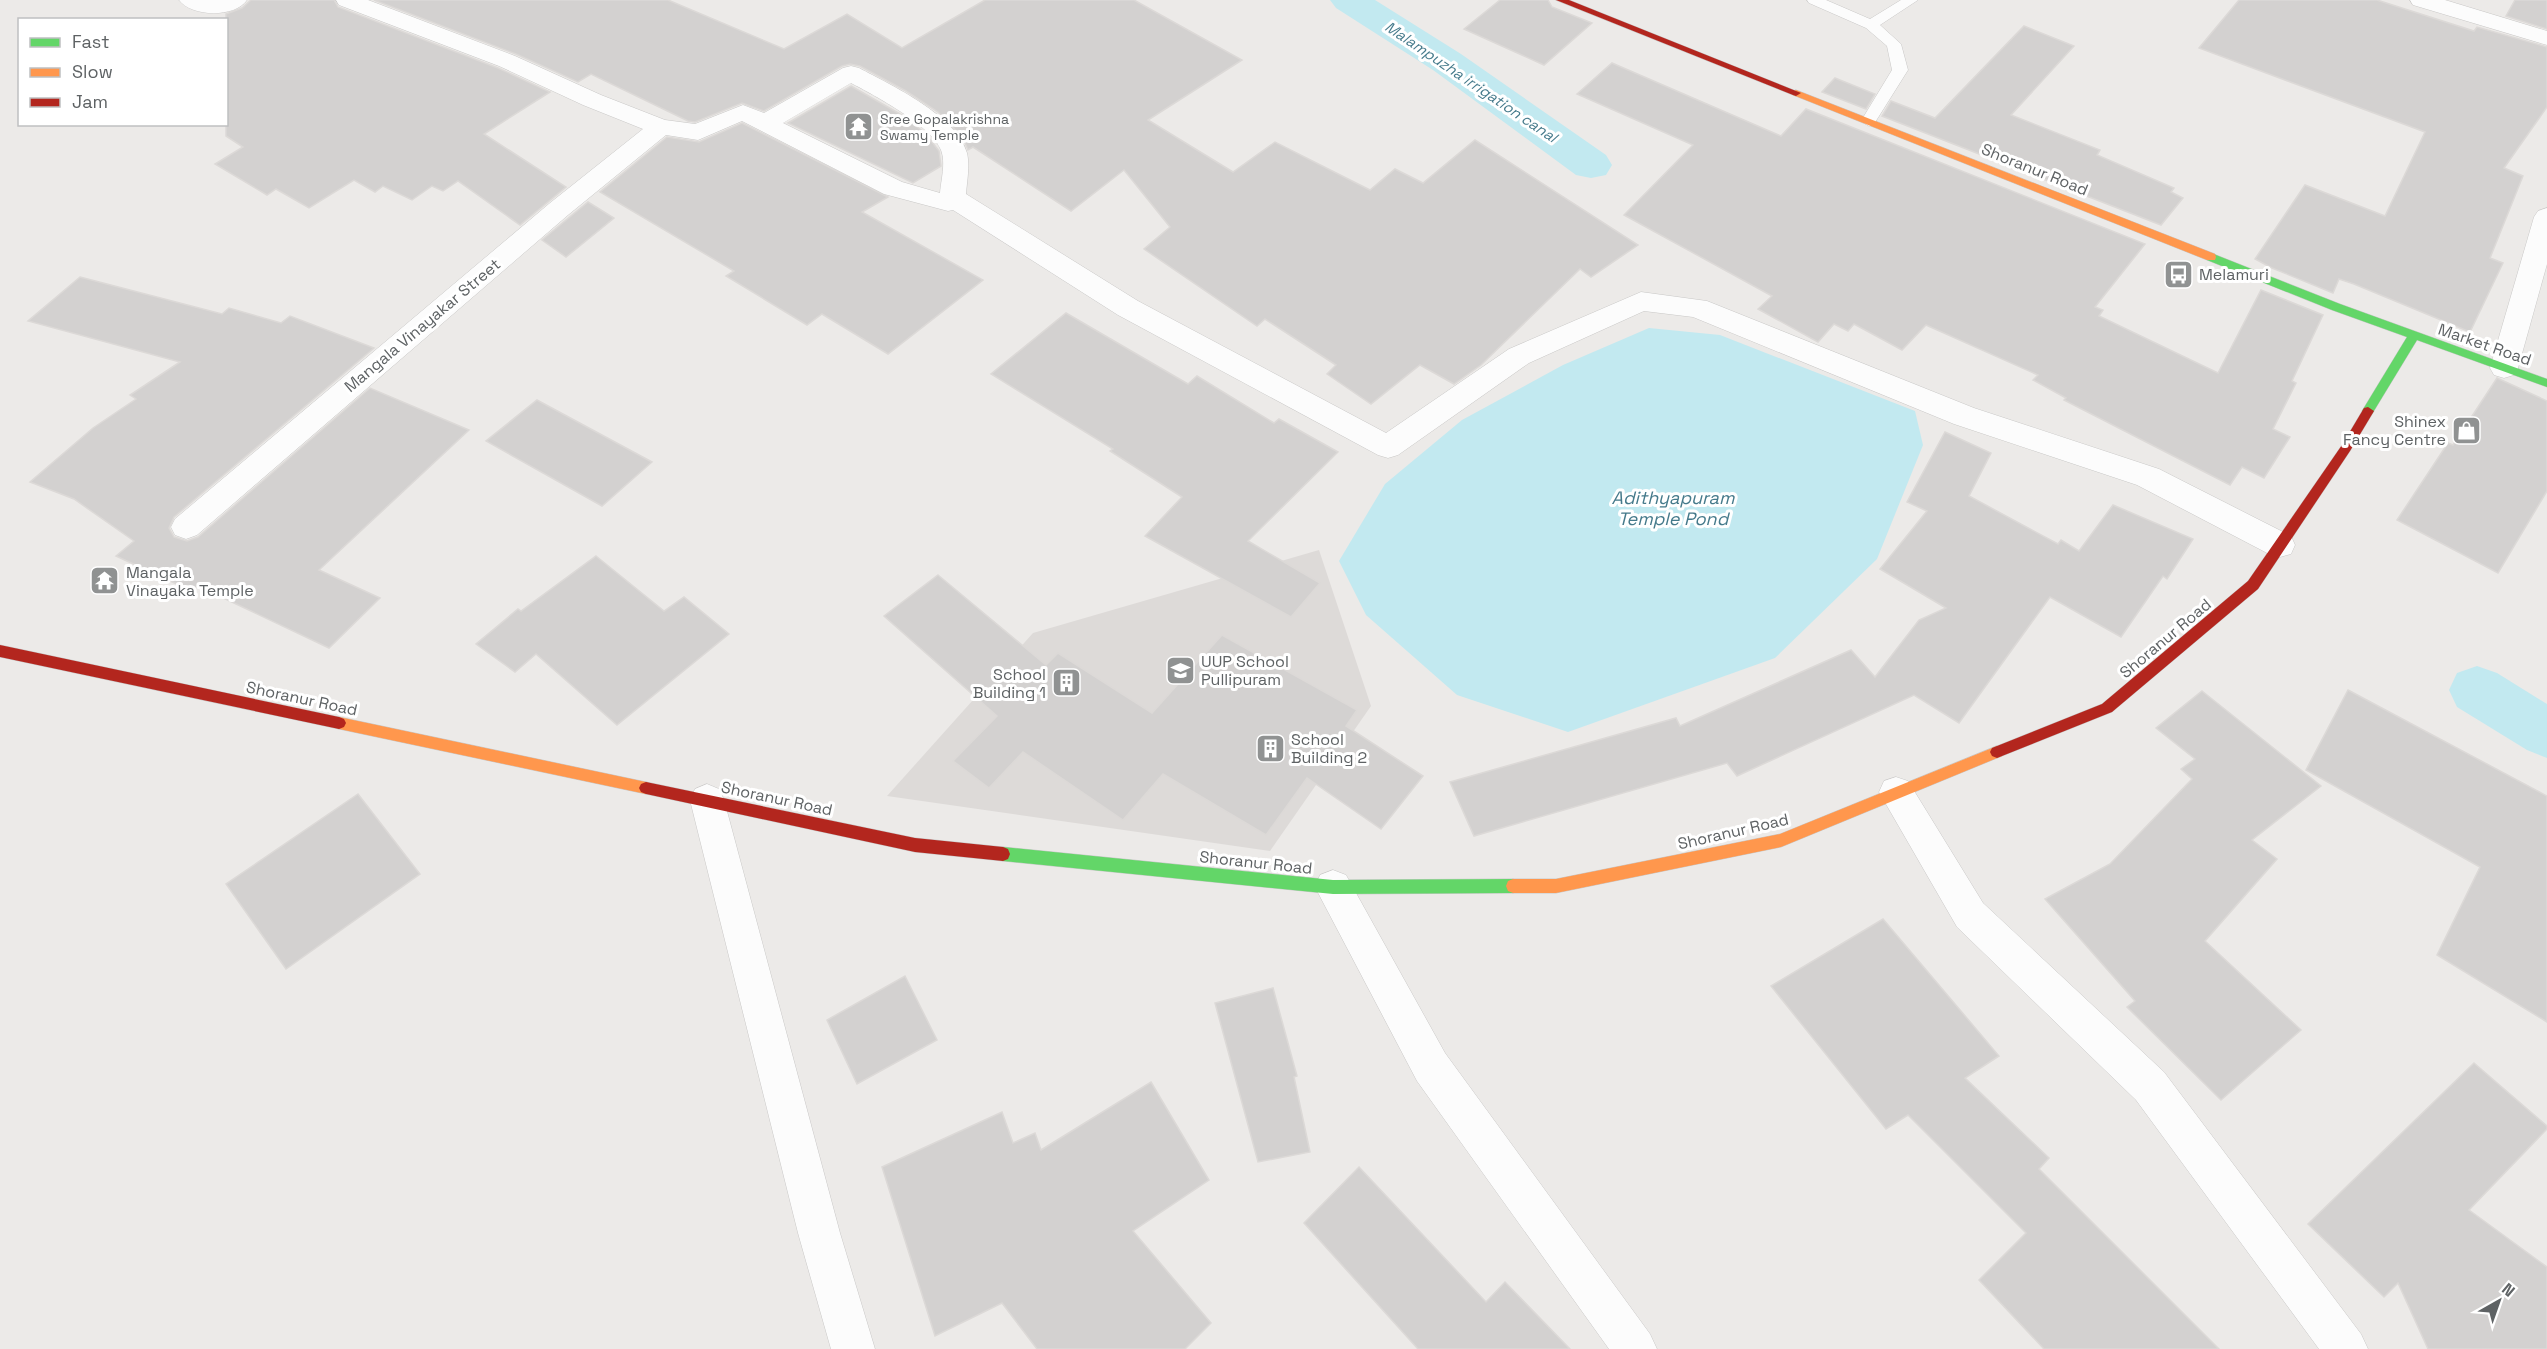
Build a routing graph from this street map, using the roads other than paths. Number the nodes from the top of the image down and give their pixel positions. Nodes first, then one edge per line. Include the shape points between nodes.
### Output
1 (190, 0) edge
2 (236, 0) edge
3 (346, 0) edge
4 (1561, 0) edge
5 (1814, 0) edge
6 (1911, 0) edge
7 (2421, 0) edge
8 (1871, 25) junction
9 (2547, 38) edge
10 (1869, 121) junction
11 (765, 123) junction
12 (661, 127) junction
13 (952, 198) junction
14 (2547, 217) edge
15 (2413, 337) junction
16 (2504, 368) junction
17 (2547, 383) edge
18 (186, 527) dead end
19 (2280, 545) junction
20 (0, 652) edge
21 (1896, 792) junction
22 (707, 800) junction
23 (1333, 886) junction
24 (854, 1349) edge
25 (1635, 1349) edge
26 (2346, 1349) edge

1 - 2 street via 214,8
3 - 12 street via 507,61
4 - 10 main road, Shoranur Road
5 - 8 lane
6 - 8 lane
7 - 9 street
8 - 10 lane via 1894,44 1900,70
10 - 15 main road, Shoranur Road
11 - 12 street via 743,112 698,132
11 - 13 street via 893,188 948,203
11 - 13 street via 851,73 936,126 954,151
12 - 18 street, Mangala Vinayakar Street
13 - 19 street via 1128,308 1388,447 1520,356 1641,301 1697,308 1964,416 2148,477
14 - 16 street
15 - 16 main road, Market Road
15 - 19 main road, Shoranur Road via 2346,448
16 - 17 main road, Market Road
19 - 21 main road, Shoranur Road via 2253,585 2107,708
20 - 22 main road, Shoranur Road
21 - 23 main road, Shoranur Road via 1781,840 1556,886
21 - 26 street via 1970,915 2150,1086
22 - 23 main road, Shoranur Road via 915,845
22 - 24 street via 819,1233
23 - 25 street via 1431,1067

